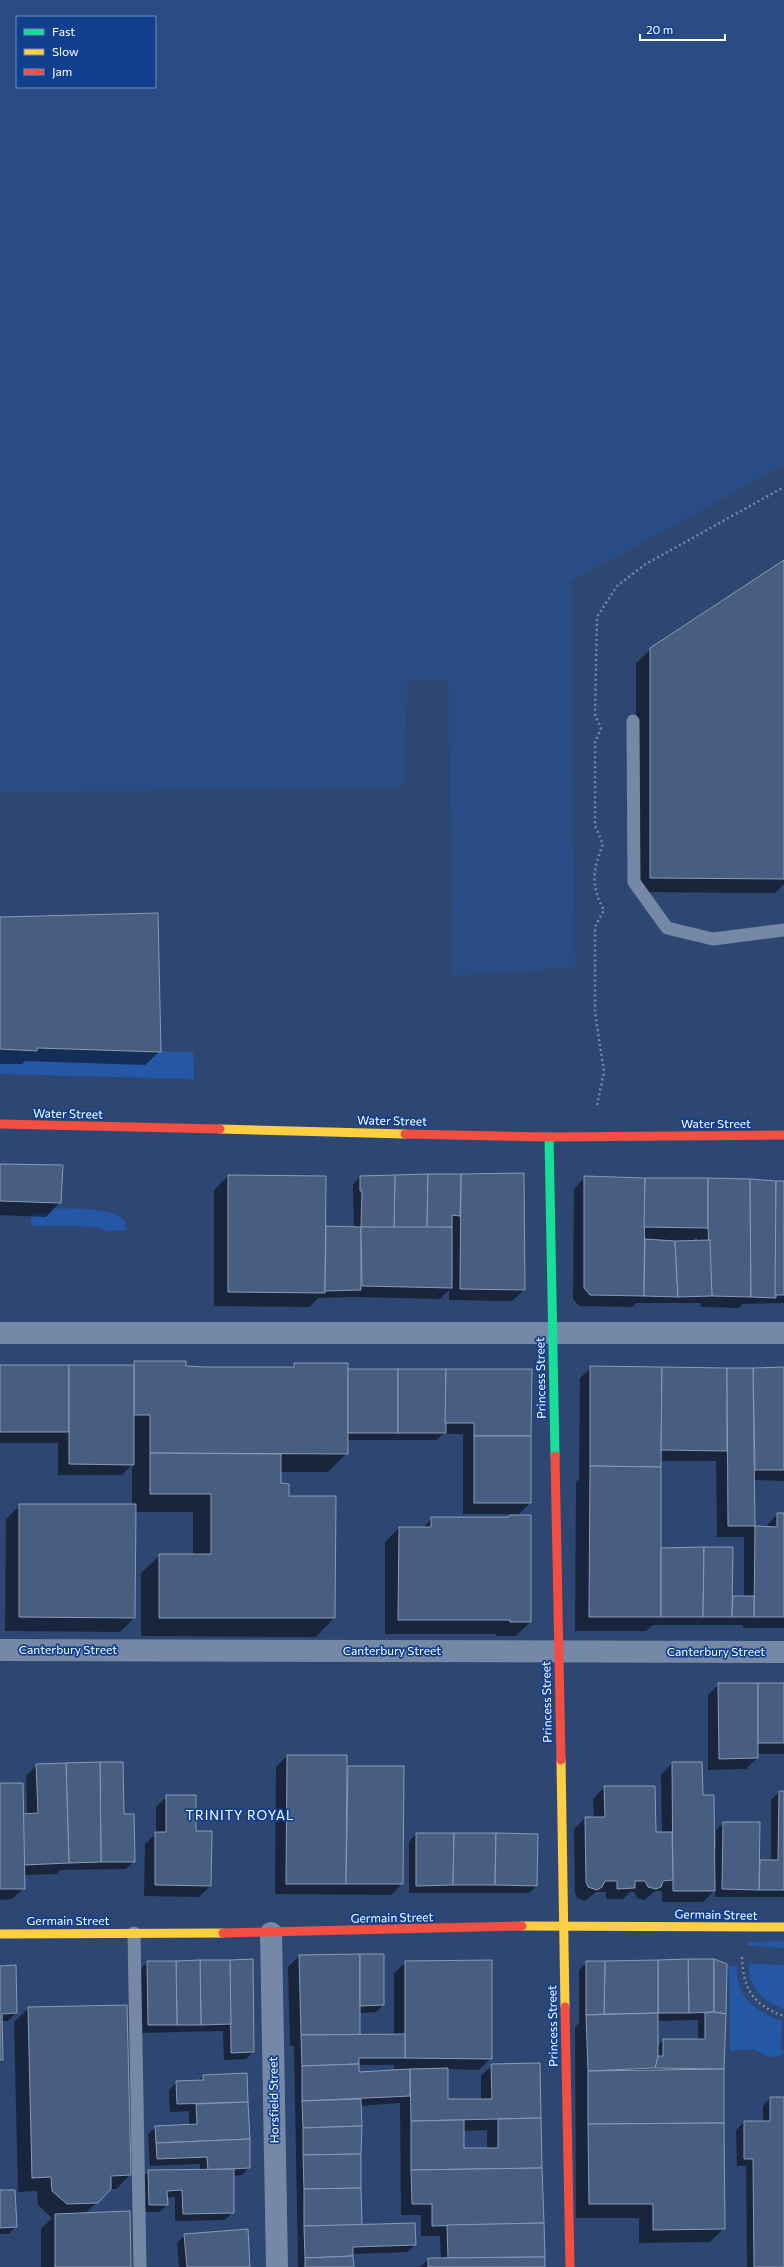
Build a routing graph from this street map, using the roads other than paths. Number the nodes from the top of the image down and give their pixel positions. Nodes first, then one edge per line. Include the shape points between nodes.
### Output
1 (633, 721) dead end
2 (784, 930) edge
3 (0, 1124) edge
4 (784, 1135) edge
5 (549, 1136) junction
6 (0, 1333) edge
7 (552, 1333) junction
8 (784, 1333) edge
9 (0, 1650) edge
10 (558, 1651) junction
11 (784, 1652) edge
12 (562, 1925) junction
13 (784, 1927) edge
14 (134, 1933) junction
15 (271, 1933) junction
16 (0, 1934) edge
17 (140, 2267) edge
18 (277, 2267) edge
19 (570, 2267) edge

1 - 2 lane via 634,882 667,928 713,939
3 - 5 street, Water Street
4 - 5 street, Water Street
5 - 7 street, Princess Street
6 - 7 street
7 - 8 street
7 - 10 street, Princess Street
9 - 10 street, Canterbury Street
10 - 11 street, Canterbury Street
10 - 12 street, Princess Street
12 - 13 street, Germain Street
12 - 15 street, Germain Street
12 - 19 street, Princess Street
14 - 15 street, Germain Street
14 - 16 street, Germain Street
14 - 17 lane
15 - 18 street, Horsfield Street

